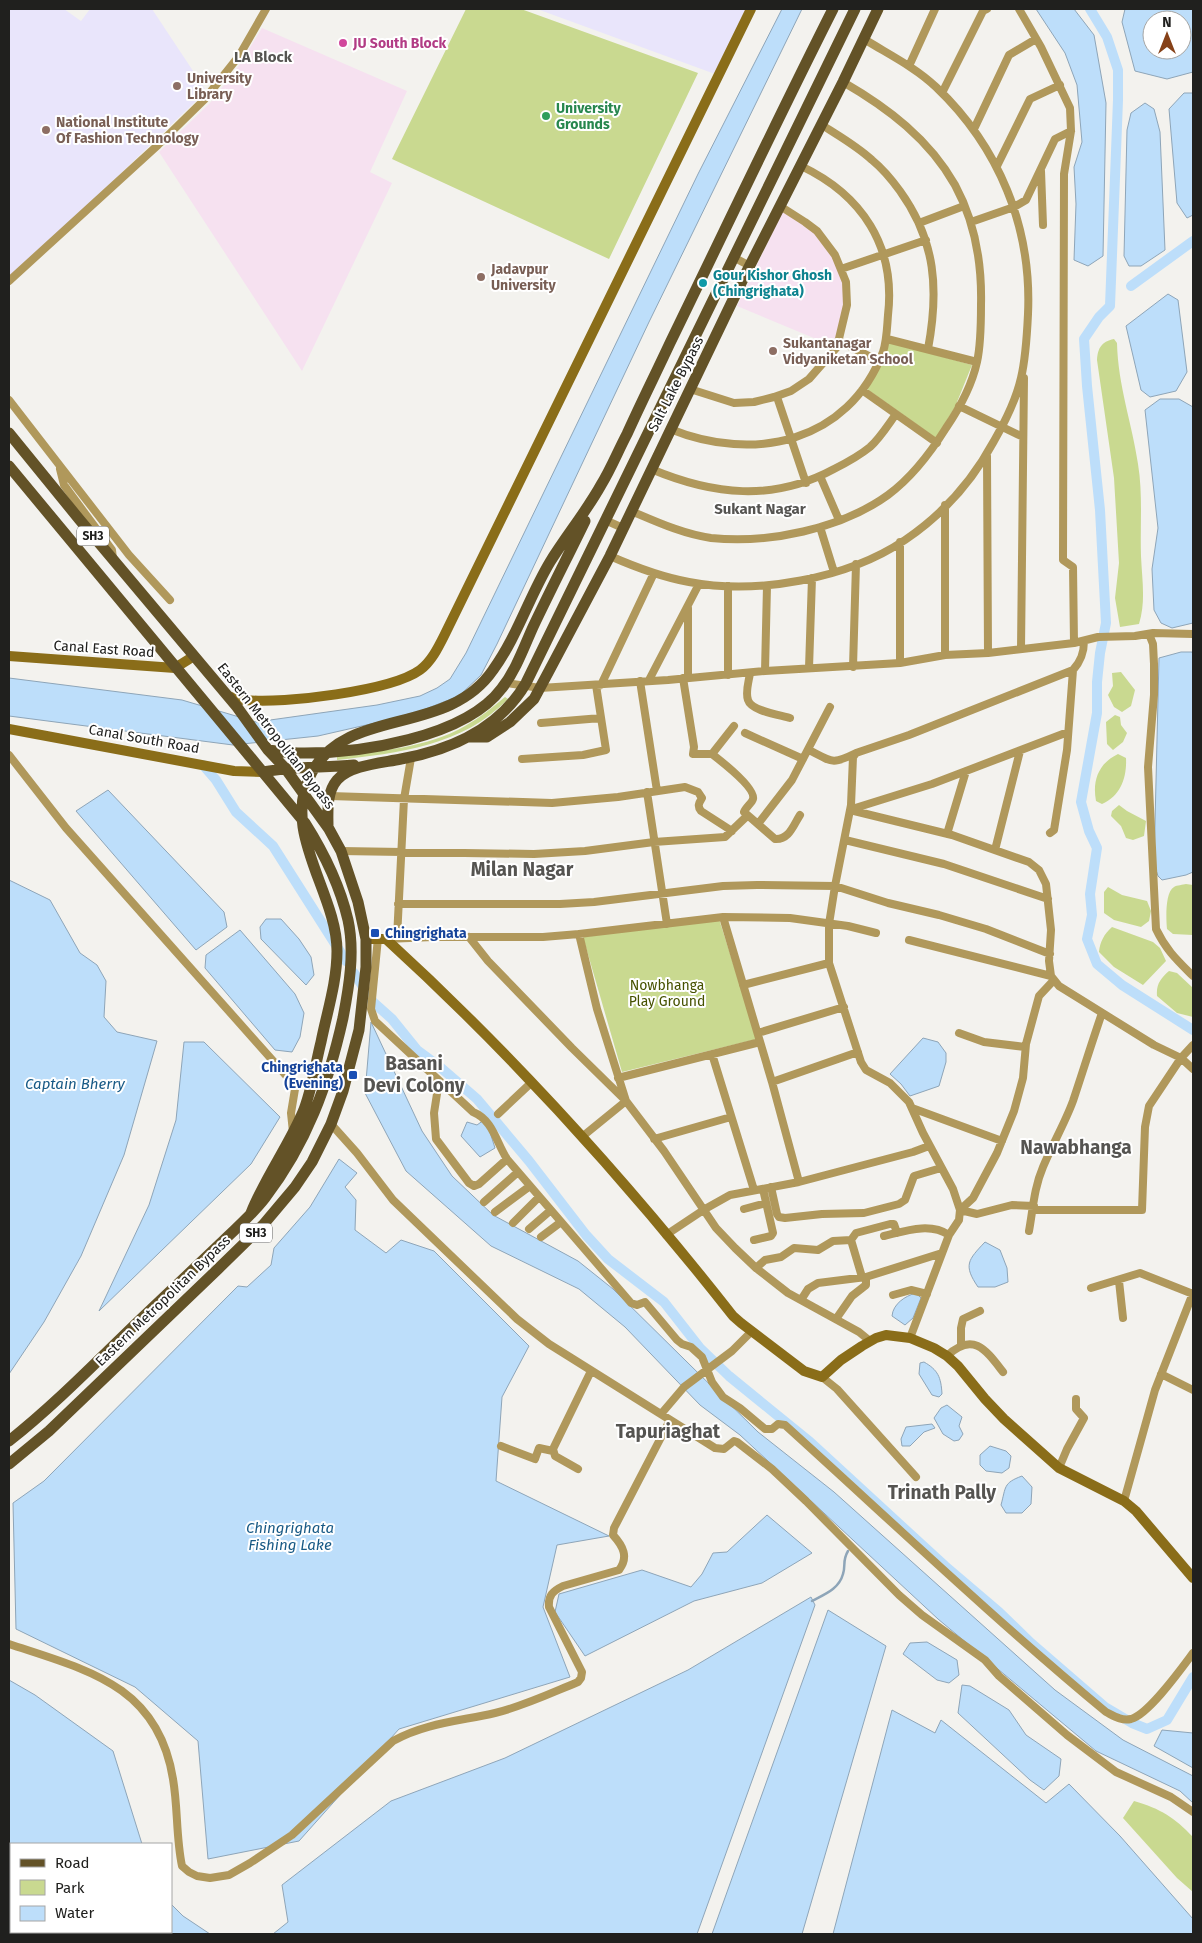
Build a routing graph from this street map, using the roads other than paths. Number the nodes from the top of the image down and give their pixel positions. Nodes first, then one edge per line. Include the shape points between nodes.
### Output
1 (266, 9) edge
2 (751, 9) edge
3 (833, 9) edge
4 (855, 9) edge
5 (878, 9) edge
6 (935, 9) edge
7 (988, 9) edge
8 (1019, 9) edge
9 (864, 39) junction
10 (1036, 39) junction
11 (909, 66) junction
12 (843, 82) junction
13 (1060, 85) junction
14 (942, 93) junction
15 (822, 125) junction
16 (974, 129) junction
17 (1071, 131) junction
18 (801, 166) junction
19 (997, 166) junction
20 (1041, 169) junction
21 (780, 206) junction
22 (964, 206) junction
23 (1014, 207) junction
24 (971, 222) junction
25 (919, 223) junction
26 (1042, 225) dead end
27 (926, 240) junction
28 (884, 254) junction
29 (733, 258) junction
30 (750, 266) junction
31 (841, 269) junction
32 (9, 281) edge
33 (887, 339) junction
34 (839, 340) junction
35 (928, 349) junction
36 (1024, 360) junction
37 (879, 361) junction
38 (977, 362) junction
39 (690, 389) junction
40 (862, 390) junction
41 (777, 396) junction
42 (9, 400) edge
43 (959, 406) junction
44 (896, 414) junction
45 (1002, 427) junction
46 (670, 429) junction
47 (9, 433) edge
48 (1023, 437) junction
49 (791, 440) junction
50 (936, 443) junction
51 (987, 455) junction
52 (58, 465) junction
53 (9, 466) edge
54 (651, 469) junction
55 (820, 476) junction
56 (603, 483) junction
57 (806, 483) junction
58 (945, 505) junction
59 (631, 511) junction
60 (605, 520) junction
61 (839, 520) junction
62 (820, 527) junction
63 (623, 528) junction
64 (900, 542) junction
65 (610, 556) junction
66 (113, 559) junction
67 (856, 564) junction
68 (834, 572) junction
69 (654, 573) junction
70 (812, 578) junction
71 (699, 584) junction
72 (728, 586) junction
73 (767, 586) junction
74 (170, 600) dead end
75 (688, 605) junction
76 (1149, 634) junction
77 (1193, 634) edge
78 (1084, 640) junction
79 (1074, 643) junction
80 (1021, 649) junction
81 (988, 654) junction
82 (945, 655) junction
83 (9, 656) edge
84 (194, 656) junction
85 (900, 663) junction
86 (853, 667) junction
87 (175, 668) junction
88 (809, 668) junction
89 (1073, 670) junction
90 (765, 671) junction
91 (750, 672) junction
92 (728, 675) junction
93 (685, 678) junction
94 (649, 680) junction
95 (640, 681) junction
96 (506, 683) junction
97 (598, 685) junction
98 (524, 687) junction
99 (540, 688) junction
100 (228, 696) junction
101 (830, 707) dead end
102 (601, 718) junction
103 (790, 718) dead end
104 (541, 723) dead end
105 (734, 726) dead end
106 (9, 729) edge
107 (1068, 732) junction
108 (745, 733) dead end
109 (467, 737) junction
110 (265, 745) junction
111 (808, 750) junction
112 (1020, 751) junction
113 (856, 753) junction
114 (712, 754) junction
115 (9, 755) edge
116 (411, 758) junction
117 (253, 759) junction
118 (522, 759) dead end
119 (804, 759) junction
120 (378, 762) junction
121 (285, 768) junction
122 (234, 771) junction
123 (966, 771) junction
124 (263, 772) junction
125 (657, 791) junction
126 (647, 792) junction
127 (330, 796) junction
128 (404, 799) junction
129 (850, 810) junction
130 (800, 815) dead end
131 (747, 816) junction
132 (758, 824) junction
133 (329, 829) junction
134 (732, 831) junction
135 (1050, 833) dead end
136 (948, 834) junction
137 (845, 840) junction
138 (654, 842) junction
139 (994, 850) junction
140 (341, 851) junction
141 (400, 851) junction
142 (835, 886) junction
143 (662, 893) junction
144 (1048, 899) junction
145 (398, 904) junction
146 (723, 917) junction
147 (667, 924) junction
148 (830, 924) junction
149 (876, 933) dead end
150 (579, 934) junction
151 (469, 937) junction
152 (397, 938) junction
153 (376, 939) junction
154 (909, 940) dead end
155 (1050, 954) junction
156 (829, 963) junction
157 (371, 968) junction
158 (1193, 976) edge
159 (1053, 978) junction
160 (743, 985) junction
161 (844, 1007) junction
162 (1102, 1013) junction
163 (959, 1033) dead end
164 (758, 1034) junction
165 (760, 1042) junction
166 (1193, 1045) edge
167 (1025, 1047) junction
168 (858, 1052) junction
169 (712, 1054) junction
170 (1181, 1058) junction
171 (1193, 1069) edge
172 (618, 1078) junction
173 (439, 1080) junction
174 (532, 1082) junction
175 (772, 1082) junction
176 (626, 1101) junction
177 (912, 1108) junction
178 (308, 1114) junction
179 (498, 1114) dead end
180 (731, 1117) junction
181 (332, 1121) junction
182 (293, 1132) junction
183 (583, 1136) junction
184 (654, 1138) junction
185 (1002, 1141) junction
186 (930, 1146) junction
187 (506, 1159) junction
188 (941, 1168) junction
189 (518, 1172) junction
190 (800, 1182) junction
191 (530, 1186) junction
192 (767, 1188) junction
193 (754, 1190) junction
194 (539, 1197) junction
195 (484, 1202) dead end
196 (766, 1204) junction
197 (1034, 1208) junction
198 (704, 1209) junction
199 (744, 1209) dead end
200 (551, 1210) junction
201 (960, 1210) junction
202 (496, 1212) dead end
203 (251, 1213) junction
204 (561, 1222) junction
205 (513, 1223) dead end
206 (529, 1230) dead end
207 (1029, 1231) dead end
208 (897, 1232) junction
209 (666, 1235) junction
210 (949, 1235) junction
211 (884, 1236) dead end
212 (542, 1237) dead end
213 (754, 1240) dead end
214 (851, 1240) junction
215 (942, 1253) junction
216 (756, 1268) junction
217 (864, 1277) junction
218 (1119, 1281) junction
219 (1091, 1288) dead end
220 (927, 1294) junction
221 (1193, 1294) edge
222 (893, 1295) dead end
223 (801, 1300) junction
224 (980, 1311) dead end
225 (1123, 1318) dead end
226 (836, 1319) junction
227 (752, 1331) junction
228 (910, 1338) junction
229 (870, 1341) junction
230 (961, 1345) junction
231 (947, 1356) junction
232 (709, 1368) junction
233 (591, 1371) junction
234 (1003, 1372) dead end
235 (1161, 1374) junction
236 (822, 1377) junction
237 (1193, 1390) edge
238 (1076, 1398) dead end
239 (661, 1414) junction
240 (670, 1420) junction
241 (9, 1441) edge
242 (501, 1446) dead end
243 (553, 1451) junction
244 (9, 1464) edge
245 (1059, 1468) junction
246 (578, 1469) dead end
247 (916, 1477) dead end
248 (1124, 1501) junction
249 (1193, 1578) edge
250 (9, 1644) edge
251 (1193, 1653) edge
252 (1193, 1812) edge

1 - 32 street via 239,56 204,100
2 - 100 street via 444,636 427,663 401,679 350,692 260,701
3 - 56 main road, Salt Lake Bypass
4 - 29 main road, Salt Lake Bypass
5 - 9 main road, Salt Lake Bypass
6 - 11 street
7 - 14 street via 983,11
8 - 10 street
9 - 11 street
9 - 12 main road, Salt Lake Bypass
10 - 13 street
10 - 16 street via 1008,55
11 - 14 street
12 - 15 main road, Salt Lake Bypass
12 - 22 street via 906,124 933,154 955,186
13 - 17 street via 1070,108
13 - 19 street via 1030,99
14 - 16 street
15 - 18 main road, Salt Lake Bypass
15 - 25 street via 874,160 893,182
16 - 19 street
17 - 20 street via 1055,139
17 - 79 street via 1064,174 1064,560 1073,567
18 - 21 main road, Salt Lake Bypass
18 - 28 street via 841,189 858,206
19 - 23 street
20 - 23 street via 1026,200
20 - 26 street
21 - 30 main road, Salt Lake Bypass
21 - 31 street via 817,232 835,255
22 - 24 street
22 - 25 street
23 - 24 street
23 - 36 street via 1029,292
24 - 38 street via 979,255 981,293
25 - 27 street
27 - 28 street
27 - 35 street via 934,304
28 - 31 street
28 - 33 street via 889,282
29 - 30 street
29 - 60 main road, Salt Lake Bypass
30 - 39 main road, Salt Lake Bypass
31 - 34 street via 846,282 847,305
33 - 35 street
33 - 37 street
34 - 37 street
34 - 41 street via 837,347 809,379
35 - 38 street
36 - 45 street via 1021,380
36 - 48 street
37 - 40 street
38 - 43 street
39 - 41 street via 734,403
39 - 46 main road, Salt Lake Bypass
40 - 44 street
40 - 49 street via 831,420
41 - 49 street
42 - 52 street
43 - 45 street
43 - 50 street
44 - 50 street
44 - 55 street via 870,446
45 - 48 street
45 - 51 street
46 - 49 street via 723,444 753,445
46 - 54 main road, Salt Lake Bypass
47 - 66 main road, Eastern Metropolitan Bypass / SH3
48 - 80 street
49 - 57 street
50 - 61 street via 889,495
51 - 58 street via 963,488
51 - 81 street
52 - 66 street via 64,485 112,550
52 - 74 street via 128,555
53 - 87 main road, Eastern Metropolitan Bypass / SH3
54 - 57 street via 697,486 721,490 774,490
54 - 59 main road, Salt Lake Bypass
55 - 57 street
55 - 61 street
56 - 96 main road
56 - 178 main road via 551,560 504,654 474,692 432,713 344,739 311,772 303,802 304,826 310,856 334,920 337,961
58 - 64 street
58 - 82 street
59 - 62 street via 671,528 712,538 772,537
59 - 63 main road, Salt Lake Bypass
60 - 63 street
60 - 98 main road, Salt Lake Bypass
61 - 62 street
62 - 68 street
63 - 65 main road, Salt Lake Bypass
64 - 67 street
64 - 85 street
65 - 69 street
65 - 99 main road, Salt Lake Bypass
66 - 84 main road, Eastern Metropolitan Bypass / SH3
67 - 68 street
67 - 86 street
68 - 70 street
69 - 71 street
69 - 97 street
70 - 73 street
70 - 88 street
71 - 72 street
71 - 75 street
72 - 73 street
72 - 92 street
73 - 90 street
75 - 93 street
75 - 94 street
76 - 77 street
76 - 78 street
76 - 158 street via 1154,664 1148,767 1156,929 1164,946
78 - 79 street
78 - 89 street via 1080,662
79 - 80 street
80 - 81 street
81 - 82 street
82 - 85 street
83 - 87 street, Canal East Road
84 - 87 street
84 - 100 main road, Eastern Metropolitan Bypass / SH3
85 - 86 street
86 - 88 street
87 - 117 main road, Eastern Metropolitan Bypass / SH3
88 - 90 street
89 - 107 street
89 - 113 street
90 - 91 street
91 - 92 street
91 - 103 street via 749,703 760,710
92 - 93 street
93 - 94 street
93 - 114 street via 693,754
94 - 95 street
95 - 97 street
95 - 125 street
96 - 98 street
96 - 110 main road via 494,698 469,716 415,738 326,752 296,753
97 - 99 street
97 - 102 street
98 - 99 street
98 - 109 main road, Salt Lake Bypass via 506,711
99 - 109 main road, Salt Lake Bypass via 534,699 510,722 487,737
100 - 110 main road, Eastern Metropolitan Bypass / SH3
101 - 111 street
102 - 104 street
102 - 118 street via 606,750 583,755
105 - 114 street
106 - 122 street, Canal South Road
107 - 112 street
107 - 135 street via 1054,830
108 - 119 street
109 - 116 main road, Salt Lake Bypass
110 - 117 main road
110 - 121 main road, Eastern Metropolitan Bypass / SH3
111 - 113 street via 834,762
111 - 119 street
112 - 123 street
112 - 139 street
113 - 129 street
114 - 131 street via 732,769 753,794 744,812
115 - 182 street via 66,828 291,1082 295,1089 291,1113
116 - 120 main road, Salt Lake Bypass
116 - 128 street
117 - 122 street
117 - 124 main road, Eastern Metropolitan Bypass / SH3
119 - 132 street
120 - 121 main road via 327,768
120 - 127 main road, Salt Lake Bypass via 343,774 336,780
121 - 124 main road
121 - 133 main road, Eastern Metropolitan Bypass / SH3
122 - 124 street, Canal South Road
123 - 129 street
123 - 136 street
124 - 178 main road, Eastern Metropolitan Bypass / SH3 via 305,823 324,855 340,894 351,944 348,995 330,1069 322,1095
125 - 126 street
125 - 134 street via 692,788 702,798 698,808
126 - 128 street via 552,803
126 - 138 street
127 - 128 street
127 - 133 main road, Salt Lake Bypass via 327,806
128 - 141 street
129 - 136 street
129 - 137 street
130 - 132 street via 782,840 775,839
131 - 132 street
131 - 134 street
133 - 140 main road, Eastern Metropolitan Bypass / SH3
134 - 138 street via 725,837
136 - 139 street
137 - 142 street
137 - 144 street via 944,864
138 - 141 street via 534,854
138 - 143 street
139 - 144 street via 1029,862 1039,870 1046,884
140 - 141 street
140 - 153 main road, Eastern Metropolitan Bypass / SH3 via 358,902
141 - 145 street
142 - 143 street via 723,886
142 - 148 street
142 - 155 street via 888,903 939,914
143 - 145 street via 560,904
143 - 147 street
144 - 155 street
145 - 152 street
146 - 147 street
146 - 148 street via 790,918
146 - 160 street
147 - 150 street
148 - 149 street
148 - 156 street
150 - 151 street
150 - 172 street
151 - 152 street
151 - 176 street via 488,961
152 - 153 street
153 - 157 main road, Eastern Metropolitan Bypass / SH3
153 - 174 street via 474,1022
154 - 159 street
155 - 159 street
156 - 160 street
156 - 161 street
157 - 173 street via 374,1021
157 - 181 main road, Eastern Metropolitan Bypass / SH3 via 343,1091
159 - 162 street via 1059,986
159 - 167 street via 1039,996
160 - 164 street
161 - 164 street
161 - 168 street
162 - 170 street
162 - 197 street via 1073,1102 1042,1169 1033,1198
163 - 167 street via 984,1042
164 - 165 street
165 - 169 street
165 - 175 street
166 - 170 street
167 - 185 street via 1023,1078
168 - 175 street
168 - 177 street via 866,1070 890,1082
169 - 172 street
169 - 180 street
170 - 171 street
170 - 197 street via 1147,1114 1142,1210
172 - 176 street
173 - 187 street via 488,1123
173 - 187 street via 434,1112 436,1139 469,1183 479,1184
174 - 179 street
174 - 183 street
175 - 190 street
176 - 183 street
176 - 184 street
177 - 185 street
177 - 186 street
178 - 182 main road, Eastern Metropolitan Bypass
178 - 203 main road, Eastern Metropolitan Bypass / SH3 via 282,1173
180 - 184 street
180 - 193 street
181 - 233 street via 393,1200 499,1303 549,1344
181 - 244 main road, Eastern Metropolitan Bypass / SH3 via 312,1162 264,1225 50,1432
182 - 203 main road, Eastern Metropolitan Bypass via 260,1189
183 - 209 street
184 - 198 street
185 - 201 street via 973,1198
186 - 188 street
186 - 190 street
187 - 189 street
188 - 192 street via 914,1176 905,1200 899,1204 864,1214 779,1218
188 - 201 street
189 - 191 street
189 - 195 street
190 - 192 street
191 - 194 street
191 - 202 street
192 - 193 street
192 - 196 street
193 - 198 street via 730,1195
194 - 200 street
194 - 205 street
196 - 199 street
196 - 213 street via 773,1233
197 - 201 street via 1012,1205 977,1214
197 - 207 street
198 - 209 street
198 - 216 street via 716,1228
200 - 204 street
200 - 206 street
201 - 210 street via 959,1220
203 - 241 main road, Eastern Metropolitan Bypass / SH3 via 64,1394
204 - 212 street
204 - 232 street via 631,1303 648,1304 677,1340 702,1357
208 - 210 street via 930,1228
208 - 211 street
208 - 214 street via 894,1224 890,1224 856,1233
209 - 227 street via 733,1316
210 - 215 street
214 - 216 street via 833,1241 818,1250 794,1248 781,1257 761,1262
214 - 217 street
215 - 217 street
215 - 220 street
216 - 223 street
217 - 223 street via 818,1283 808,1289
217 - 226 street via 866,1285 852,1296
218 - 219 street
218 - 221 street via 1140,1273
218 - 225 street
220 - 222 street via 910,1290
220 - 228 street
221 - 235 street
223 - 226 street
224 - 230 street via 963,1319
226 - 229 street
227 - 232 street
227 - 236 street via 804,1371
228 - 229 street via 886,1335
228 - 231 street
229 - 236 street
230 - 231 street
230 - 234 street via 978,1345 987,1350
231 - 245 street via 1004,1419
232 - 239 street via 684,1387
232 - 251 street via 716,1390 723,1397 765,1428 772,1430 778,1424 785,1425 1017,1636 1106,1712 1120,1720 1132,1719 1142,1713
233 - 239 street
233 - 243 street
235 - 237 street
235 - 248 street
236 - 247 street via 837,1389
238 - 245 street via 1076,1409 1084,1418
239 - 240 street
240 - 250 street via 614,1528 613,1534 624,1553 623,1566 619,1570 563,1586 550,1596 549,1607 582,1672 582,1678 517,1707 424,1727 399,1737 292,1835 229,1875 197,1876 182,1866 170,1759 164,1740 146,1711 115,1685 96,1675
240 - 252 street via 715,1448 724,1449 731,1442 737,1442 806,1501 899,1595 984,1660 1066,1735 1116,1772 1171,1797
242 - 243 street via 535,1459 539,1448
243 - 246 street via 555,1456
245 - 248 street
248 - 249 street

